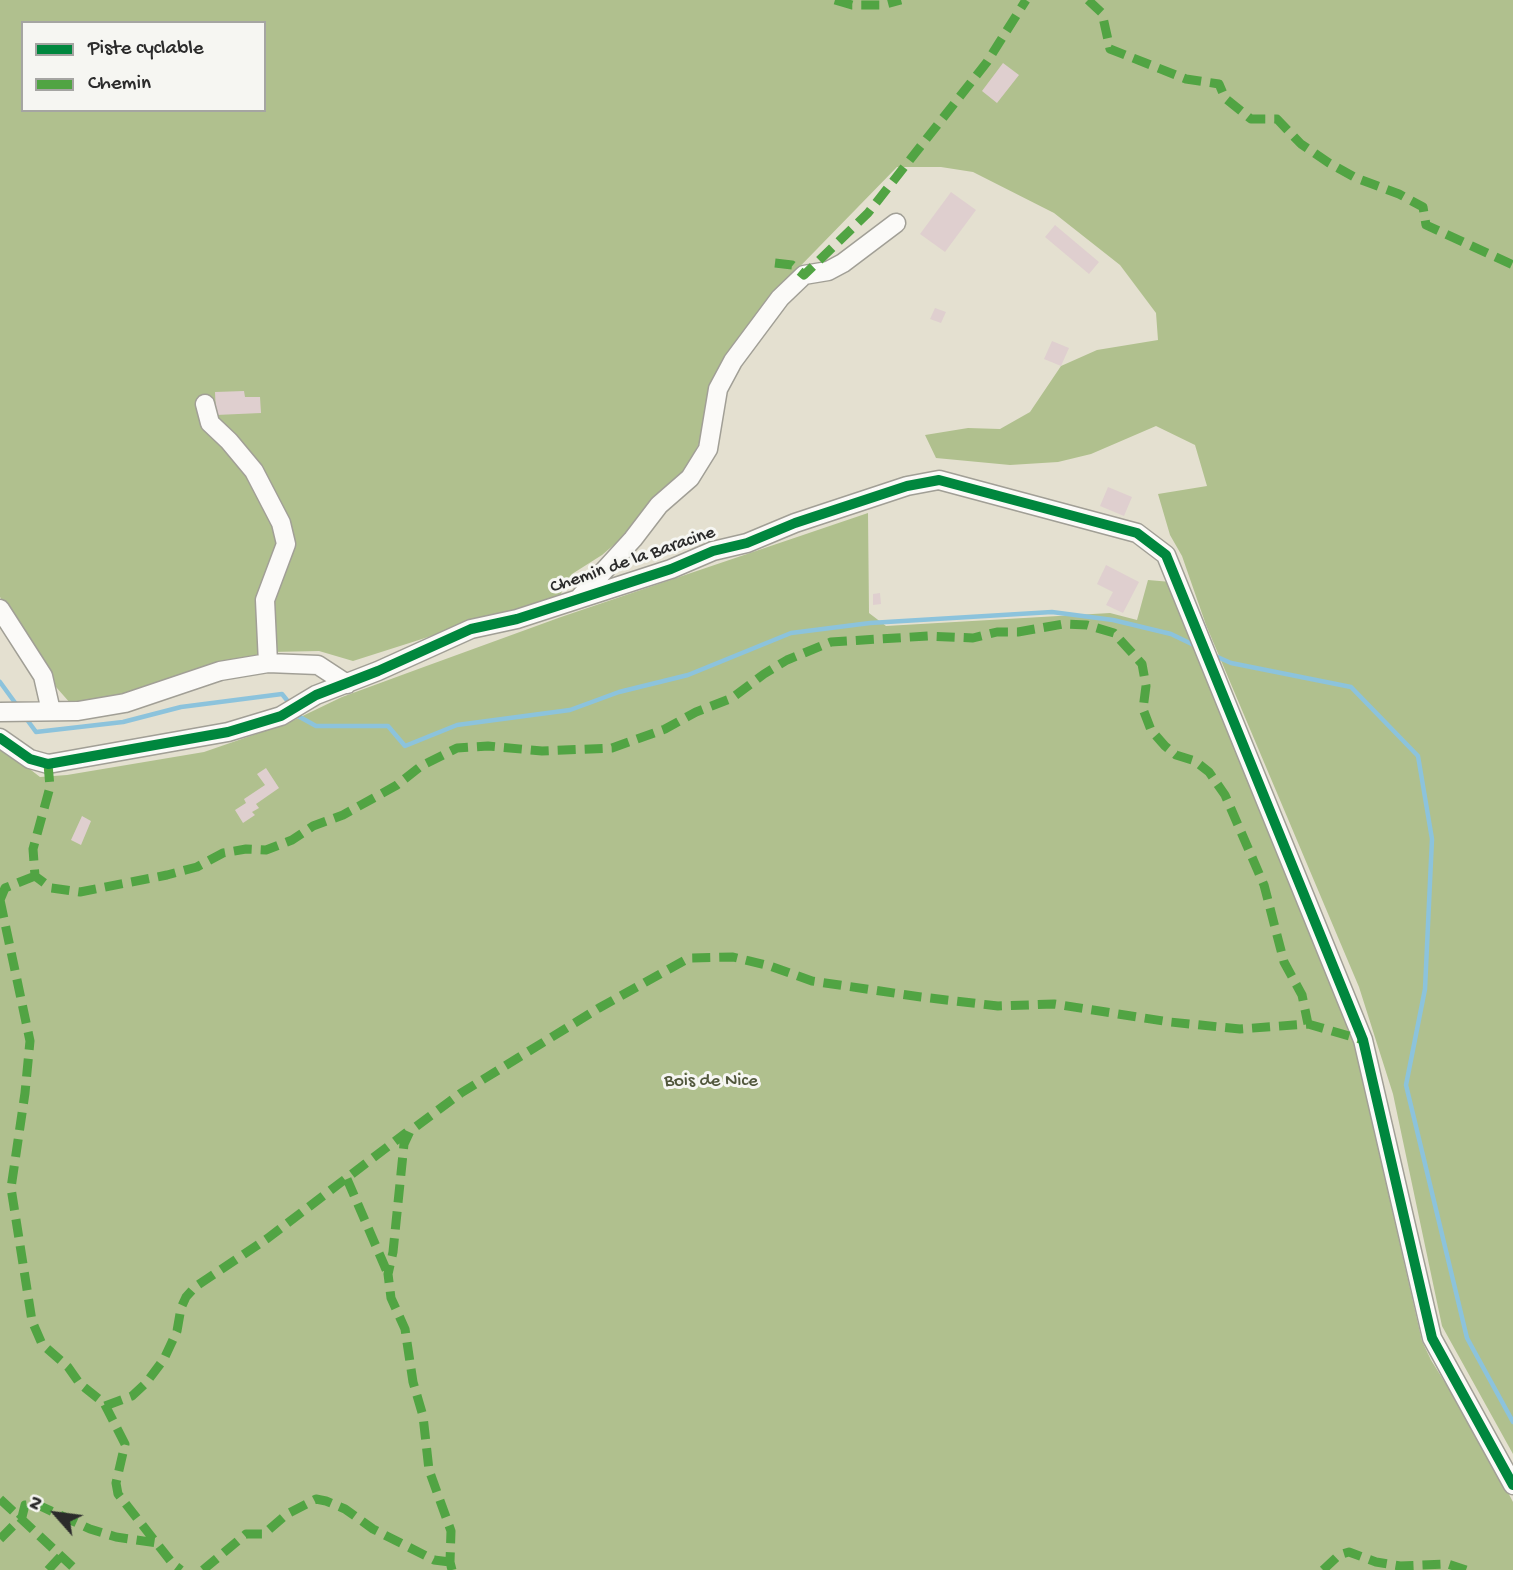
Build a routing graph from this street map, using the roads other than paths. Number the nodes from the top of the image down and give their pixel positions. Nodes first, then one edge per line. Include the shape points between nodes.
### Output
1 (896, 223) dead end
2 (205, 404) dead end
3 (580, 597) junction
4 (0, 609) edge
5 (268, 663) junction
6 (347, 684) junction
7 (51, 711) junction
8 (0, 712) edge
9 (0, 738) edge
10 (1513, 1485) edge

1 - 3 street via 843,264 804,275 780,298 718,389 708,449 690,478 659,505
2 - 5 street via 210,423 254,471 281,523 286,544 265,600
3 - 6 street, Chemin de la Baracine via 471,629
3 - 10 street, Chemin de la Baracine via 875,496 939,480 1137,533 1166,555 1363,1040 1432,1338
4 - 7 street via 43,676
5 - 6 street via 318,665
5 - 7 street via 220,671 125,703
6 - 9 street, Chemin de la Baracine via 316,695 281,716 228,732 48,764 30,759
7 - 8 street

